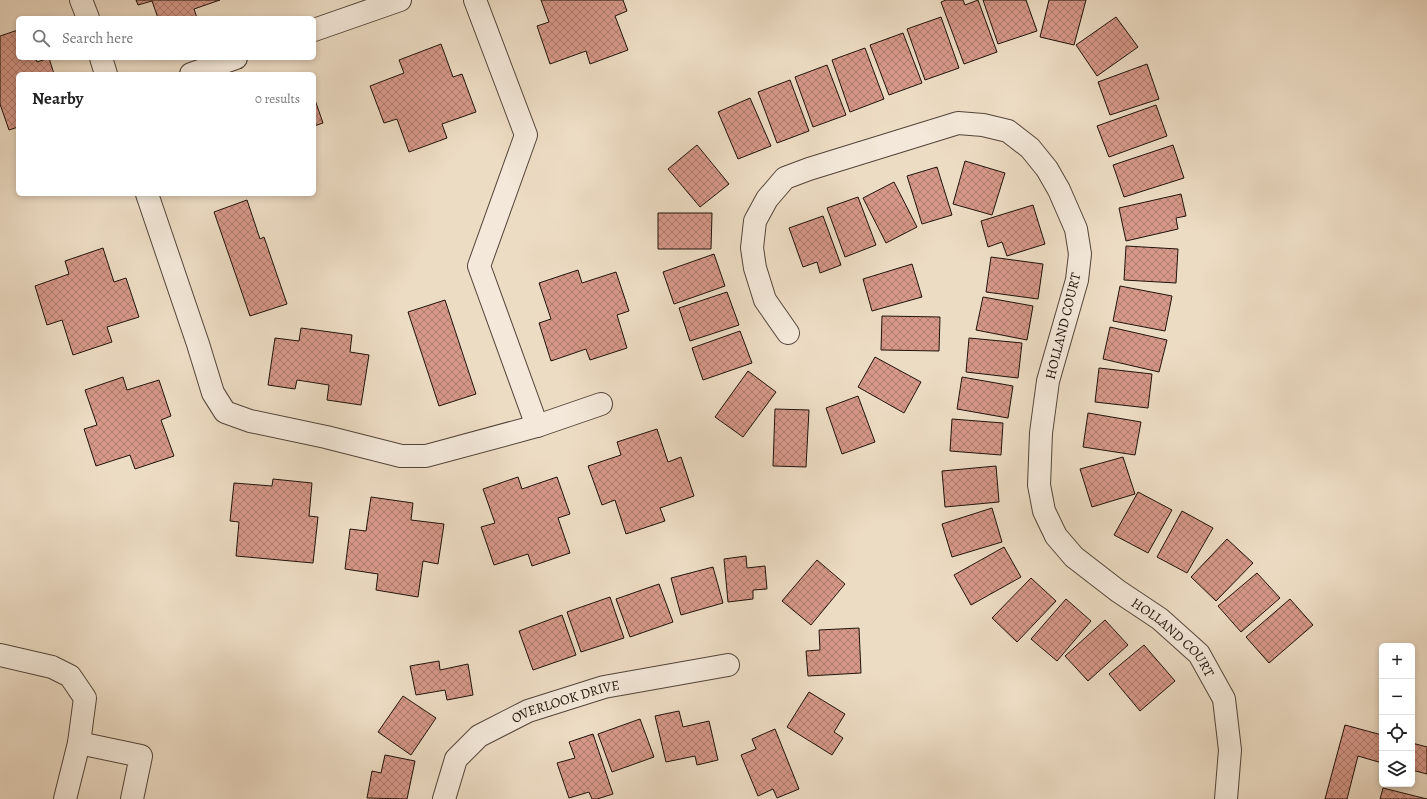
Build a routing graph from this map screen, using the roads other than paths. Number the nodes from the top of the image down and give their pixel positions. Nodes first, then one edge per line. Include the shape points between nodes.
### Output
1 (82, 0) edge
2 (400, 0) edge
3 (475, 0) edge
4 (87, 16) edge
5 (316, 29) edge
6 (102, 60) edge
7 (230, 60) edge
8 (105, 72) edge
9 (197, 72) edge
10 (148, 196) edge
11 (788, 333) dead end
12 (602, 404) dead end
13 (538, 426) junction
14 (0, 654) edge
15 (728, 666) dead end
16 (79, 743) junction
17 (65, 799) edge
18 (132, 799) edge
19 (444, 799) edge
20 (1226, 799) edge

1 - 4 street
2 - 5 street
3 - 13 street via 526,134 479,266
6 - 8 street
7 - 9 street
10 - 13 street via 213,394 225,412 250,421 401,456 426,456
11 - 20 street, HOLLAND COURT via 765,300 752,248 755,221 767,199 785,178 958,124 983,125 1008,131 1030,148 1048,169 1058,190 1076,229 1080,254 1078,280 1048,381 1042,425 1039,484 1044,511 1056,536 1074,557 1160,619 1198,654 1224,699 1230,750
12 - 13 street
14 - 16 street via 52,667 70,676 85,698
15 - 19 street, OVERLOOK DRIVE via 604,687 528,711 479,736 456,759
16 - 17 street
16 - 18 street via 141,756

